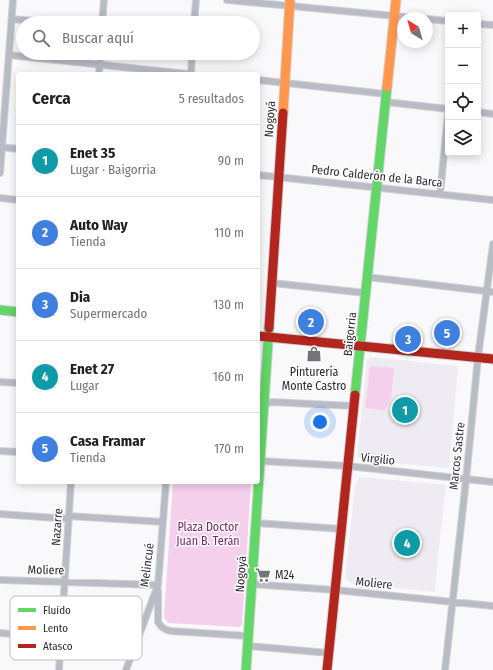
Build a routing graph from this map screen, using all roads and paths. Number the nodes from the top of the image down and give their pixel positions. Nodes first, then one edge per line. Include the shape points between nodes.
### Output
1 (13, 0) edge
2 (104, 0) edge
3 (196, 0) edge
4 (227, 0) edge
5 (396, 0) edge
6 (244, 1) edge
7 (290, 3) edge
8 (103, 16) edge
9 (195, 16) edge
10 (394, 16) junction
11 (397, 16) edge
12 (12, 19) junction
13 (16, 19) edge
14 (433, 20) edge
15 (445, 21) edge
16 (481, 24) edge
17 (493, 25) edge
18 (9, 55) junction
19 (16, 56) edge
20 (60, 60) edge
21 (100, 60) edge
22 (192, 60) edge
23 (100, 64) junction
24 (99, 72) edge
25 (170, 72) edge
26 (191, 72) edge
27 (260, 80) edge
28 (285, 82) junction
29 (3, 90) edge
30 (386, 98) junction
31 (445, 108) edge
32 (481, 112) edge
33 (493, 114) edge
34 (447, 120) edge
35 (1, 147) edge
36 (16, 149) edge
37 (0, 173) edge
38 (260, 175) edge
39 (279, 177) junction
40 (376, 188) junction
41 (440, 194) junction
42 (0, 198) edge
43 (16, 200) edge
44 (493, 200) edge
45 (493, 244) edge
46 (367, 277) junction
47 (272, 283) junction
48 (490, 291) edge
49 (366, 293) junction
50 (0, 310) edge
51 (16, 312) edge
52 (260, 336) edge
53 (268, 337) junction
54 (361, 345) junction
55 (478, 357) junction
56 (493, 359) edge
57 (0, 382) edge
58 (16, 383) edge
59 (260, 406) edge
60 (354, 406) junction
61 (0, 451) edge
62 (16, 452) edge
63 (260, 461) joint
64 (348, 466) junction
65 (466, 480) junction
66 (493, 482) edge
67 (71, 484) edge
68 (166, 484) edge
69 (259, 484) edge
70 (0, 514) edge
71 (69, 517) junction
72 (163, 522) junction
73 (256, 523) junction
74 (342, 529) junction
75 (0, 580) edge
76 (64, 581) junction
77 (252, 584) junction
78 (158, 585) junction
79 (335, 590) junction
80 (63, 596) edge
81 (452, 602) junction
82 (493, 606) edge
83 (142, 628) edge
84 (0, 633) edge
85 (10, 634) edge
86 (248, 636) junction
87 (247, 646) junction
88 (329, 653) junction
89 (59, 660) edge
90 (130, 660) edge
91 (58, 670) edge
92 (126, 670) edge
93 (246, 670) edge
94 (327, 670) edge
95 (445, 670) edge

1 - 12 street
2 - 8 street
3 - 9 street
4 - 6 street
5 - 10 street, Baigorria
6 - 7 street
7 - 10 street
7 - 28 street, Nogoyá
10 - 11 street
10 - 30 street, Baigorria
12 - 13 street
12 - 18 street
14 - 15 street
16 - 17 street
18 - 19 street
18 - 29 street
20 - 23 street
21 - 23 street
22 - 26 street
23 - 24 street
23 - 25 street
27 - 28 street
28 - 30 street
28 - 39 street, Nogoyá
29 - 35 street
30 - 31 street
30 - 40 street, Baigorria
32 - 33 street
34 - 41 street
35 - 36 street
35 - 37 street
38 - 39 street, Pedro Calderón de la Barca
39 - 40 street, Pedro Calderón de la Barca
39 - 47 street, Nogoyá
40 - 41 street, Pedro Calderón de la Barca
40 - 46 street, Baigorria
41 - 44 street, Pedro Calderón de la Barca
42 - 43 street
45 - 48 street, Marcos Sastre
46 - 48 street
46 - 49 street, Baigorria
47 - 49 street
47 - 53 street, Nogoyá
48 - 55 street, Marcos Sastre
49 - 54 street, Baigorria
50 - 51 street
52 - 53 street
53 - 54 street
53 - 59 street, Nogoyá
54 - 55 street
54 - 60 street, Baigorria
55 - 56 street
55 - 65 street, Marcos Sastre
57 - 58 street
59 - 60 street via 272,402
59 - 63 street, Nogoyá
60 - 64 street, Baigorria
61 - 62 street
63 - 64 street, Virgilio
64 - 65 street, Virgilio
64 - 74 street, Baigorria
65 - 66 street, Virgilio
65 - 81 street, Marcos Sastre
67 - 71 street, Nazarre
68 - 72 street, Melincué
69 - 73 street, Nogoyá
70 - 71 street
71 - 72 street
71 - 76 street, Nazarre
72 - 78 street, Melincué
73 - 74 street
73 - 77 street, Nogoyá
74 - 79 street, Baigorria
75 - 76 street, Moliere
76 - 78 street, Moliere
76 - 80 street, Nazarre
77 - 79 street, Moliere
77 - 86 street, Nogoyá
78 - 83 street, Melincué
78 - 86 street via 158,622 165,630
79 - 81 street, Moliere
79 - 88 street, Baigorria
81 - 82 street, Moliere
81 - 95 street, Marcos Sastre
84 - 85 street
86 - 87 street, Nogoyá
87 - 88 street
87 - 93 street, Nogoyá
88 - 94 street, Baigorria
89 - 91 street, Nazarre
90 - 92 street, Melincué

